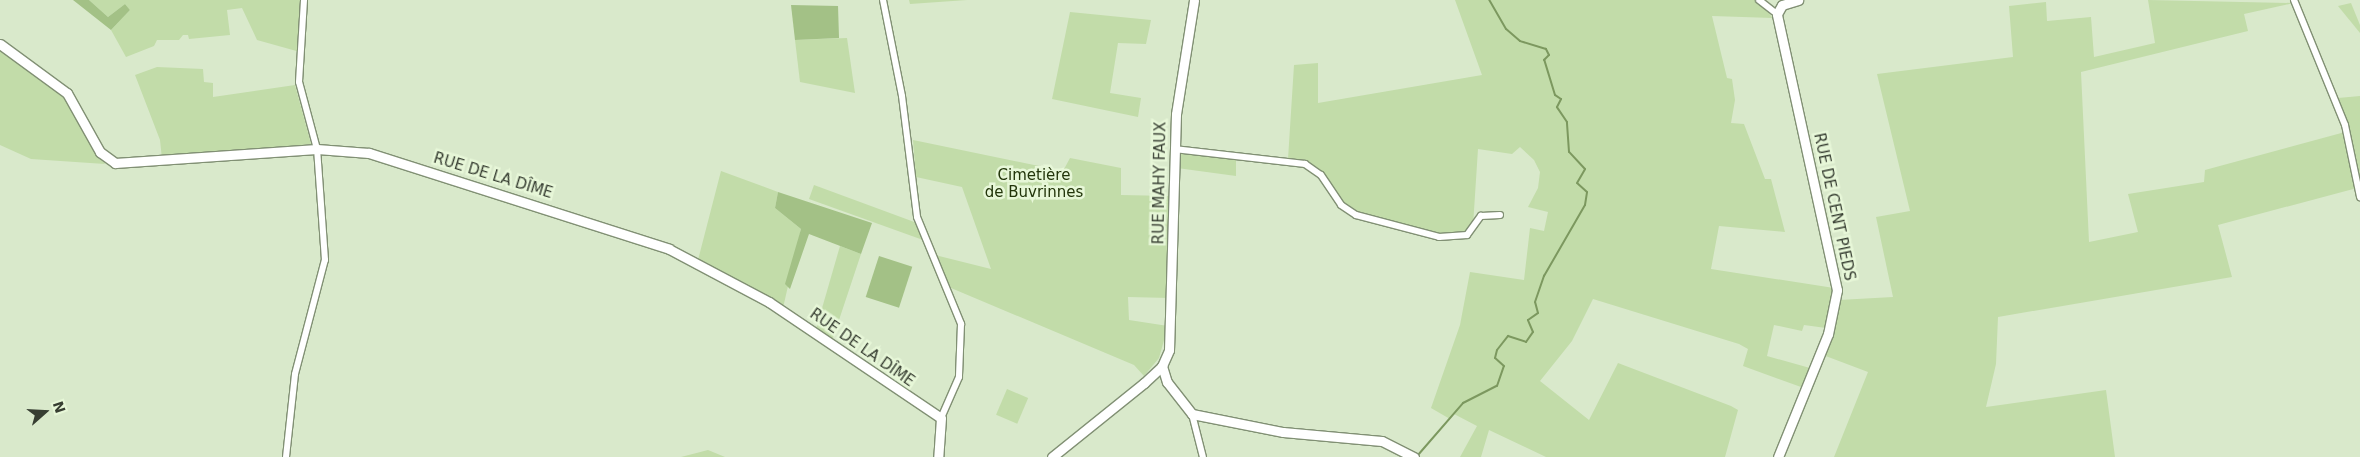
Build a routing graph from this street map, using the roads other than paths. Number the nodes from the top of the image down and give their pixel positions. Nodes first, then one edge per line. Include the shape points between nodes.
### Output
1 (304, 0) edge
2 (883, 0) edge
3 (1194, 0) edge
4 (1760, 0) edge
5 (1798, 0) edge
6 (2294, 0) edge
7 (1776, 14) junction
8 (0, 44) edge
9 (317, 149) junction
10 (1174, 149) junction
11 (2360, 197) edge
12 (1500, 215) dead end
13 (1162, 366) junction
14 (1192, 414) junction
15 (941, 418) junction
16 (286, 457) edge
17 (938, 457) edge
18 (1052, 457) edge
19 (1203, 457) edge
20 (1414, 457) edge
21 (1778, 457) edge

1 - 9 street via 299,82
2 - 15 street via 902,96 916,217 961,324 959,377
3 - 10 street, RUE MAHY FAUX via 1179,84
4 - 7 street
5 - 7 street via 1782,5
6 - 11 street via 2345,125
7 - 21 street, RUE DE CENT PIEDS via 1838,287 1826,341
8 - 9 street, RUE DE LA DÎME via 67,93 100,152 114,163
9 - 15 street, RUE DE LA DÎME via 388,158 654,242 769,302
9 - 16 street via 324,272 295,374
10 - 12 street via 1305,164 1321,175 1348,210 1432,235 1461,237 1472,230 1481,216
10 - 13 street, RUE MAHY FAUX via 1172,324
13 - 14 street via 1167,382
13 - 18 street
14 - 19 street
14 - 20 street via 1283,432 1382,441
15 - 17 street

